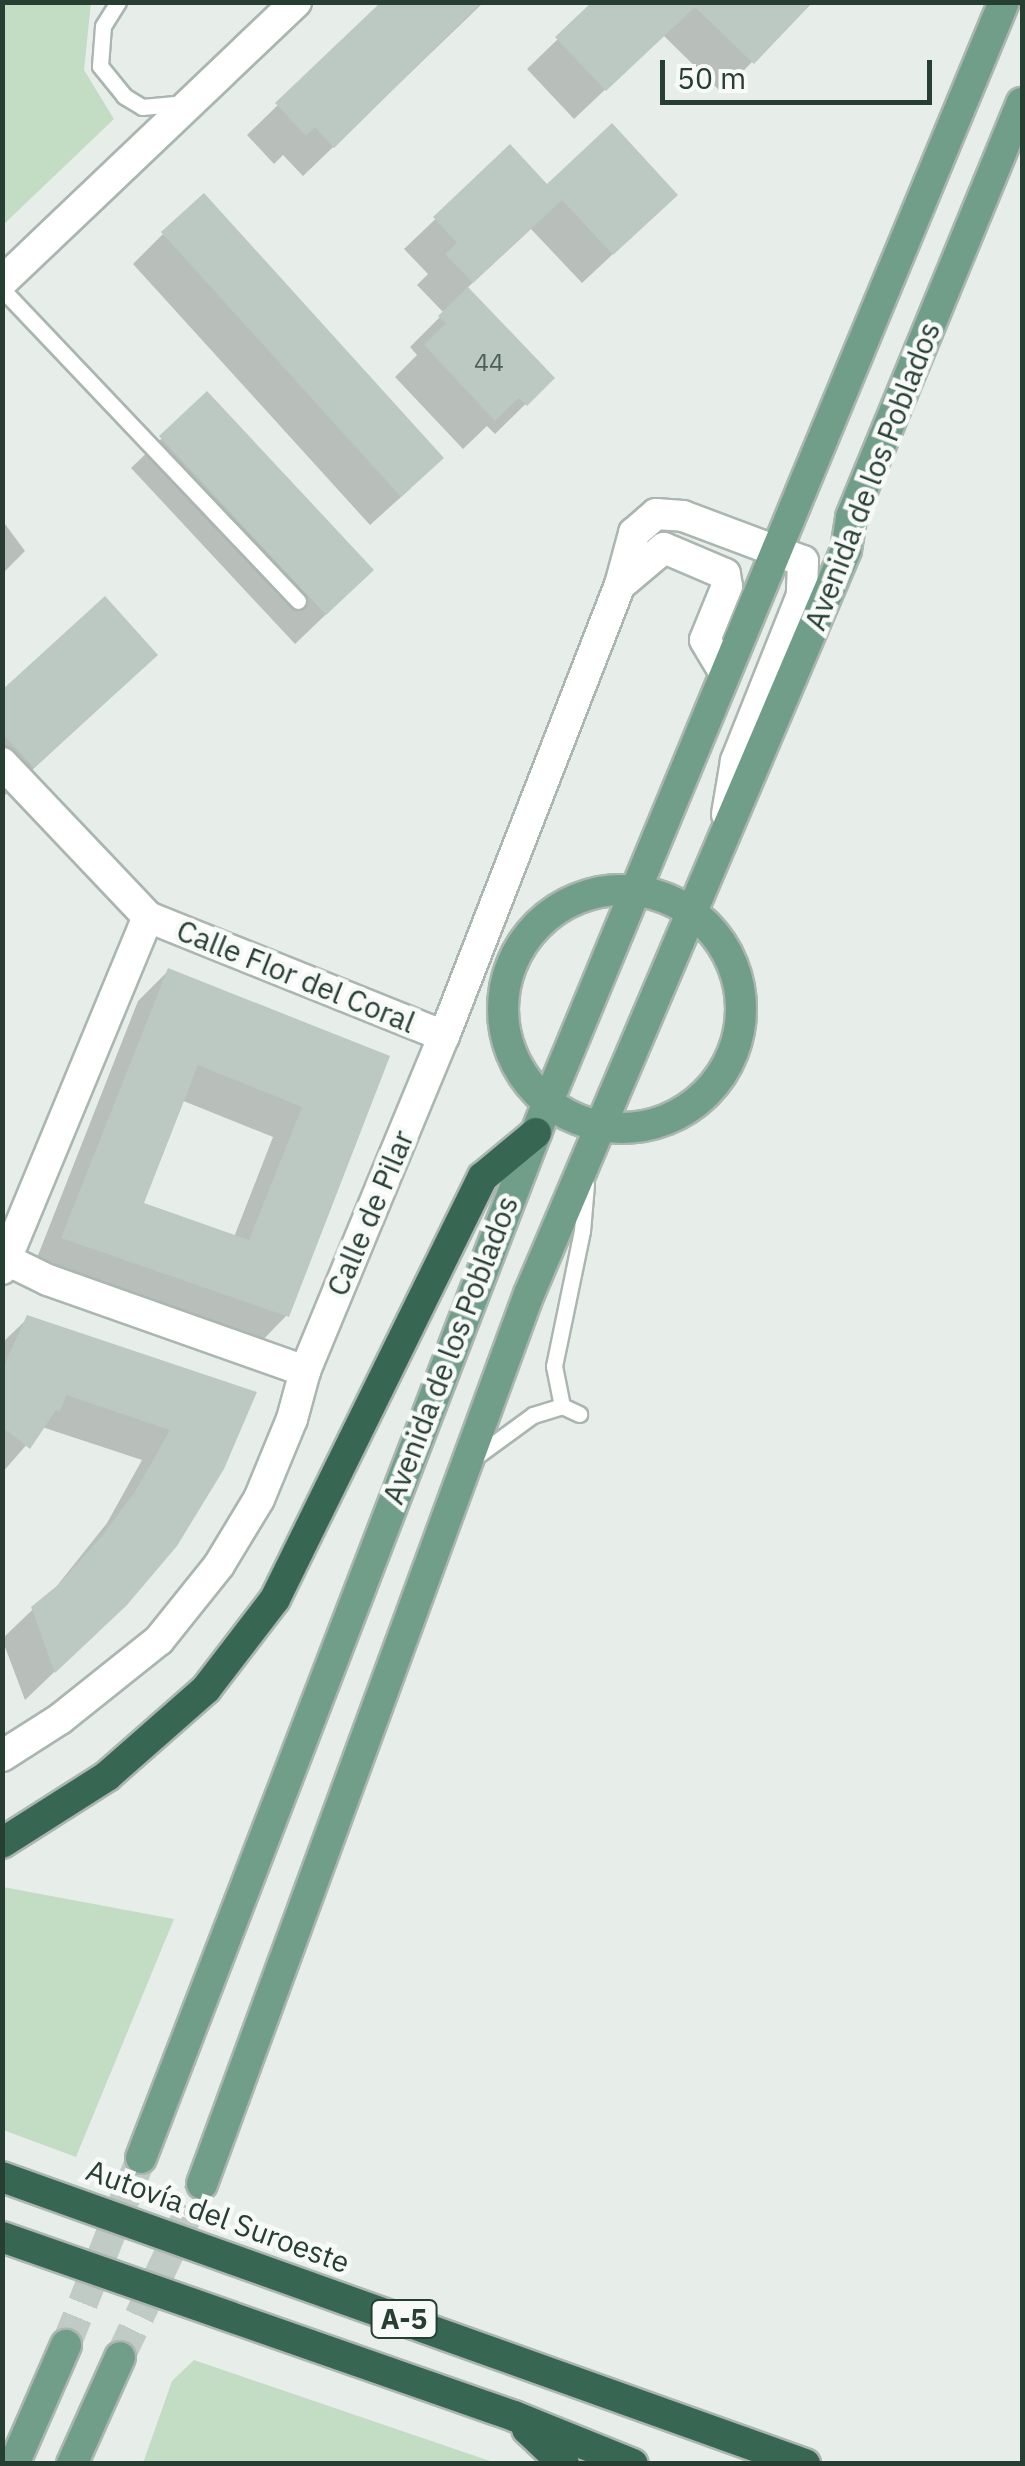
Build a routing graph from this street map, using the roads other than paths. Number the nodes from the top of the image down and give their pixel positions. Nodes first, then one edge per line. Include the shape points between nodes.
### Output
1 (118, 2) edge
2 (296, 2) edge
3 (1004, 2) edge
4 (190, 103) junction
5 (1022, 103) edge
6 (2, 286) edge
7 (777, 550) junction
8 (620, 586) junction
9 (298, 601) dead end
10 (724, 672) junction
11 (2, 763) edge
12 (720, 849) junction
13 (637, 890) junction
14 (690, 912) junction
15 (148, 917) junction
16 (444, 1036) junction
17 (547, 1104) junction
18 (536, 1133) junction
19 (593, 1139) junction
20 (5, 1264) edge
21 (304, 1371) junction
22 (562, 1406) junction
23 (579, 1414) dead end
24 (462, 1466) junction
25 (2, 1756) edge
26 (2, 1842) edge
27 (141, 2158) tunnel mouth
28 (2, 2177) edge
29 (202, 2184) tunnel mouth
30 (2, 2237) edge
31 (66, 2345) tunnel mouth
32 (120, 2357) tunnel mouth
33 (514, 2416) junction
34 (89, 2428) junction
35 (14, 2464) edge
36 (72, 2464) edge
37 (92, 2464) edge
38 (564, 2464) edge
39 (633, 2464) edge
40 (805, 2464) edge

1 - 4 lane via 102,26 100,66 142,107
2 - 4 street
3 - 7 main road, Avenida de los Poblados
4 - 6 street
5 - 12 main road, Avenida de los Poblados
6 - 9 lane
7 - 8 street, Calle de Pilar via 683,516 656,514 634,533
7 - 10 main road, Avenida de los Poblados
7 - 12 street, Avenida de los Poblados via 804,561 802,595 736,761
8 - 10 street, Calle de Pilar via 664,548 725,574 728,586 705,640
8 - 16 street, Calle de Pilar
10 - 13 main road, Avenida de los Poblados
11 - 15 street
12 - 14 main road, Avenida de los Poblados
13 - 14 main road
13 - 17 main road, Avenida de los Poblados
13 - 17 main road via 594,892 558,907 529,933 510,968 502,1006 508,1046
14 - 19 main road, Avenida de los Poblados
14 - 19 main road via 728,952 740,989 741,1028 728,1066 704,1098 670,1119
15 - 16 street, Calle Flor del Coral
15 - 20 street
16 - 21 street, Calle de Pilar
17 - 18 main road, Avenida de los Poblados
17 - 19 main road
18 - 26 highway via 483,1177 275,1599 206,1689 107,1776
18 - 27 main road, Avenida de los Poblados
19 - 22 lane via 554,1366
19 - 24 main road, Avenida de los Poblados
20 - 21 street
21 - 25 street, Calle de Pilar via 259,1499 219,1566 159,1640
22 - 23 lane
22 - 24 lane via 533,1414
24 - 29 main road, Avenida de los Poblados
28 - 40 highway, Autovía del Suroeste / A-5
30 - 33 highway, A-5
31 - 35 main road
32 - 34 main road
33 - 38 highway
33 - 39 highway, A-5
34 - 36 main road
34 - 37 main road

